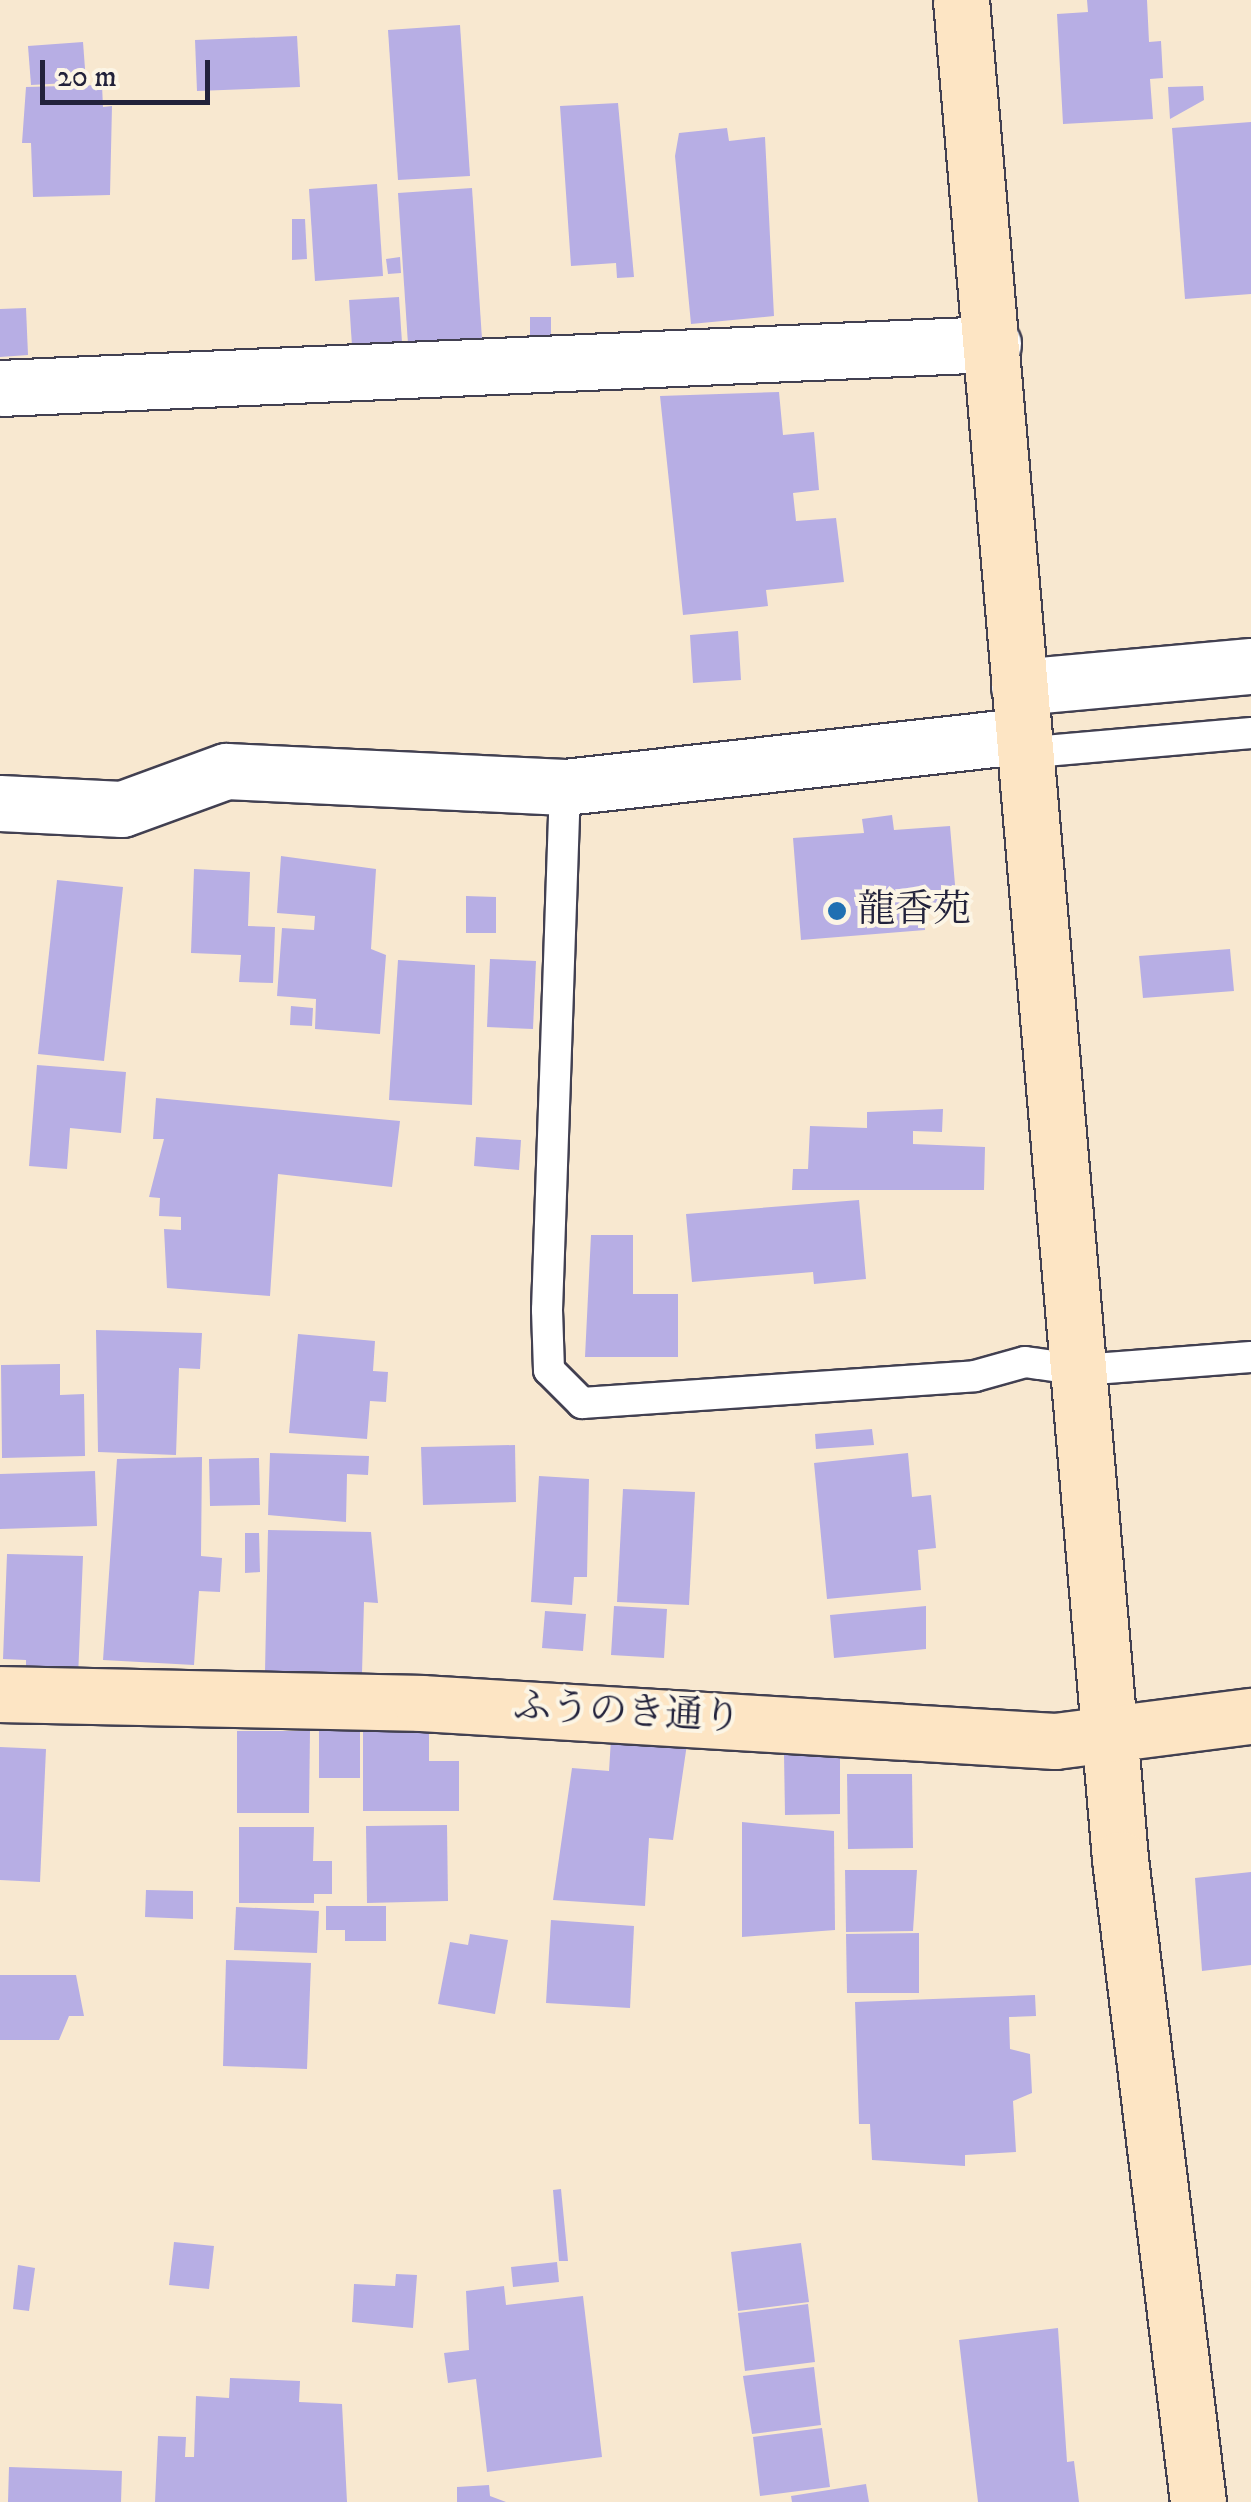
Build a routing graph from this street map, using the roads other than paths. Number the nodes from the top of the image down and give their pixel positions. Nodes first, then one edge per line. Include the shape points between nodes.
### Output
1 (961, 0) edge
2 (993, 344) junction
3 (0, 388) edge
4 (1251, 666) edge
5 (1020, 726) junction
6 (1251, 733) edge
7 (565, 787) junction
8 (0, 803) edge
9 (1251, 1357) edge
10 (1081, 1370) junction
11 (0, 1694) edge
12 (1251, 1716) edge
13 (1109, 1733) junction
14 (1198, 2502) edge

1 - 2 street
2 - 3 street
2 - 5 street
4 - 5 street
5 - 6 lane
5 - 7 street
5 - 10 street
7 - 8 street via 226,771 122,810
7 - 10 lane via 549,1370 582,1403 975,1376 1026,1362
9 - 10 lane
10 - 13 street
11 - 13 street, ふうのき通り via 422,1703 1056,1741
12 - 13 street, ふうのき通り
13 - 14 street

